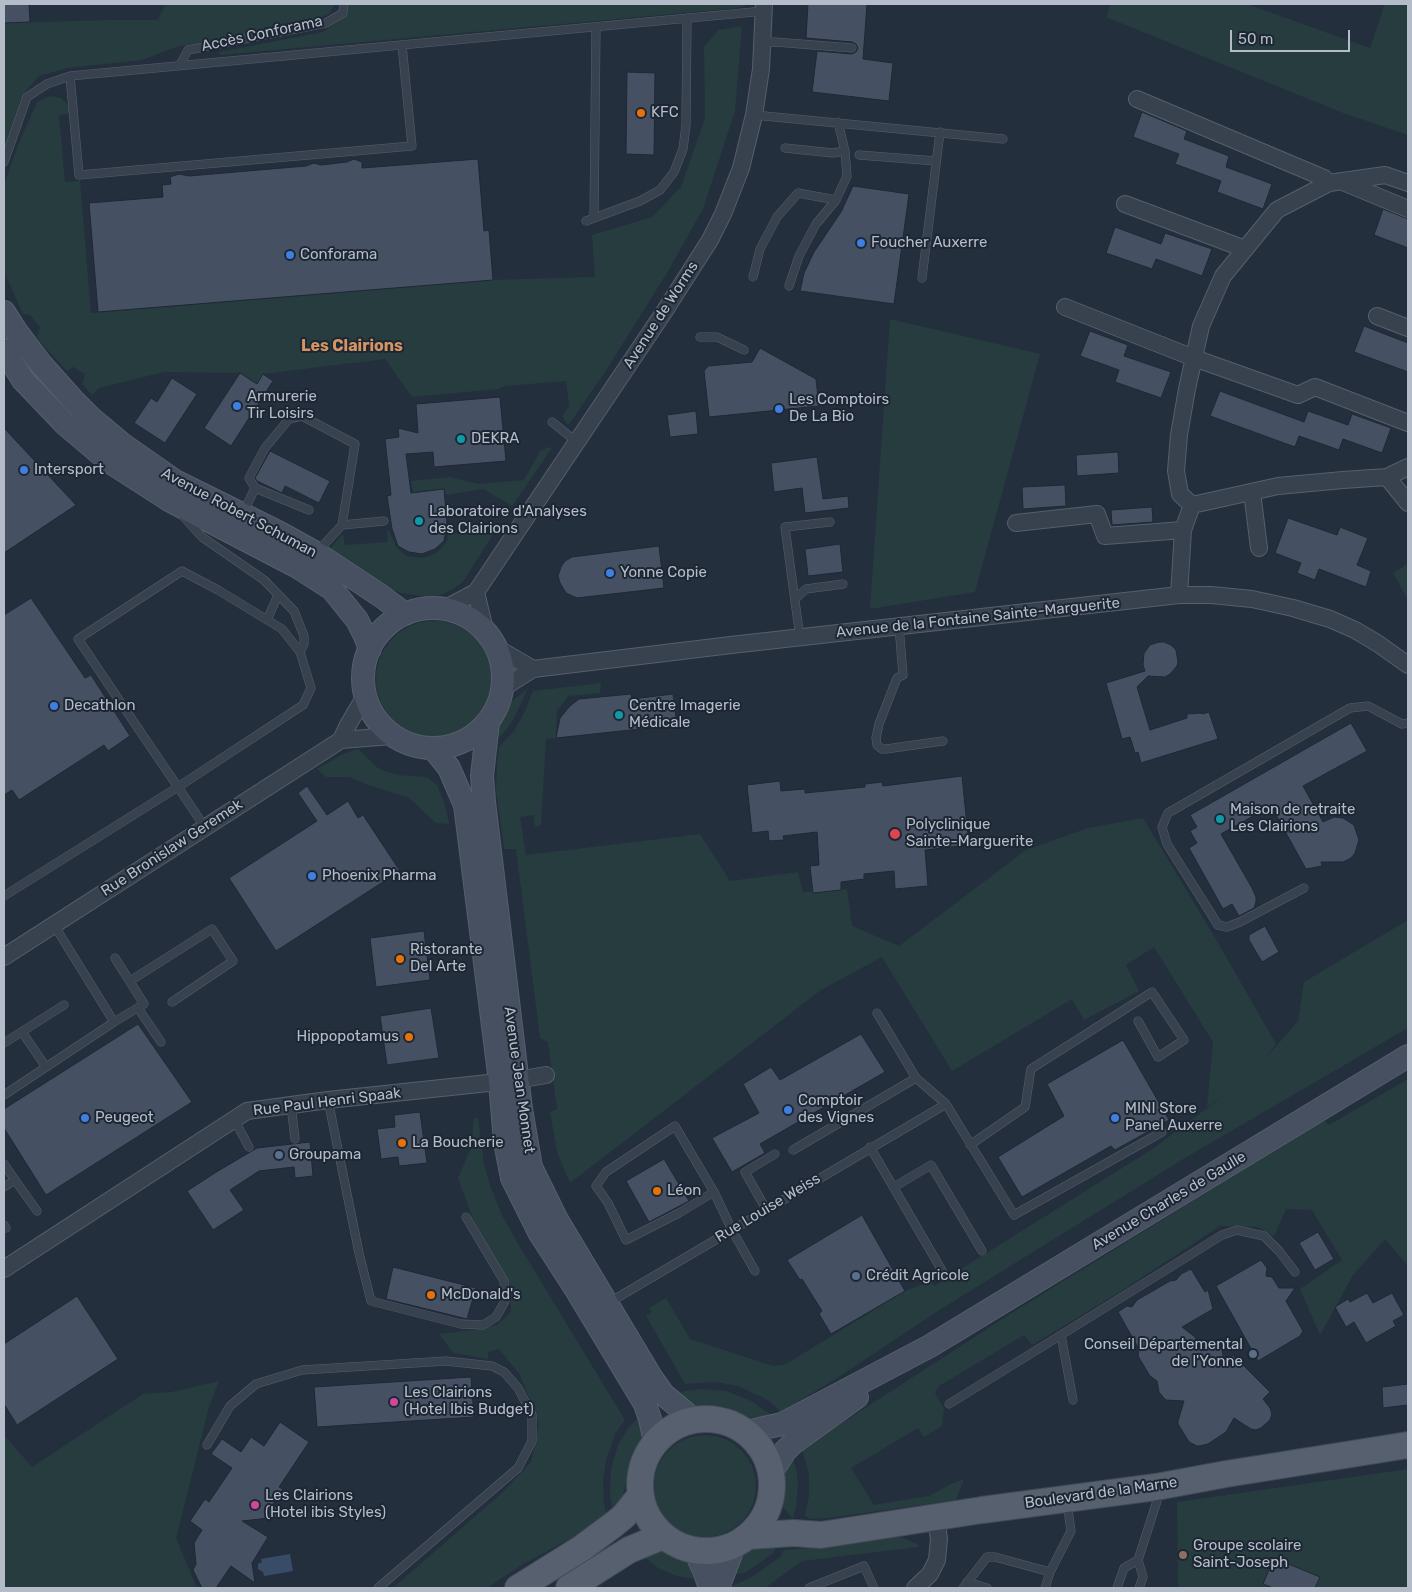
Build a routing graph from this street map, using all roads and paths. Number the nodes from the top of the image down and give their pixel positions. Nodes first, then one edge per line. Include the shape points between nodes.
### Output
1 (344, 4) edge
2 (764, 7) edge
3 (687, 18) junction
4 (596, 27) junction
5 (762, 43) junction
6 (402, 45) junction
7 (852, 48) dead end
8 (180, 66) junction
9 (70, 76) junction
10 (1137, 100) dead end
11 (754, 115) junction
12 (838, 122) junction
13 (940, 132) junction
14 (1003, 138) dead end
15 (785, 148) dead end
16 (845, 151) junction
17 (859, 155) dead end
18 (936, 161) junction
19 (4, 162) edge
20 (1336, 182) junction
21 (1408, 183) edge
22 (836, 200) junction
23 (1125, 204) dead end
24 (1408, 209) edge
25 (1245, 249) junction
26 (753, 277) dead end
27 (922, 278) dead end
28 (789, 286) dead end
29 (1065, 307) dead end
30 (4, 312) edge
31 (1377, 316) dead end
32 (10, 325) edge
33 (1408, 328) edge
34 (700, 337) dead end
35 (4, 350) edge
36 (744, 350) dead end
37 (1194, 358) junction
38 (552, 422) dead end
39 (1408, 423) edge
40 (577, 442) junction
41 (1408, 467) edge
42 (1387, 477) junction
43 (255, 488) junction
44 (1252, 492) junction
45 (169, 500) junction
46 (1408, 504) edge
47 (1192, 505) junction
48 (309, 510) dead end
49 (242, 515) junction
50 (384, 522) dead end
51 (830, 522) dead end
52 (1016, 523) dead end
53 (342, 525) junction
54 (1183, 530) junction
55 (1259, 548) dead end
56 (316, 553) junction
57 (844, 584) dead end
58 (476, 592) junction
59 (278, 595) junction
60 (1179, 595) junction
61 (795, 600) junction
62 (444, 609) junction
63 (405, 614) junction
64 (267, 620) junction
65 (899, 626) junction
66 (800, 638) junction
67 (491, 639) junction
68 (370, 649) junction
69 (300, 652) junction
70 (1408, 665) edge
71 (533, 669) junction
72 (503, 688) junction
73 (365, 696) junction
74 (488, 722) junction
75 (1408, 722) edge
76 (392, 736) junction
77 (341, 740) junction
78 (943, 741) dead end
79 (433, 748) junction
80 (178, 787) junction
81 (204, 827) junction
82 (1304, 888) dead end
83 (4, 896) edge
84 (54, 925) junction
85 (4, 957) edge
86 (115, 958) dead end
87 (130, 981) junction
88 (172, 1002) dead end
89 (64, 1005) dead end
90 (138, 1008) junction
91 (877, 1013) dead end
92 (1138, 1020) dead end
93 (114, 1022) junction
94 (22, 1032) junction
95 (161, 1042) dead end
96 (4, 1043) edge
97 (1408, 1056) edge
98 (46, 1067) junction
99 (546, 1075) dead end
100 (916, 1078) junction
101 (508, 1080) junction
102 (4, 1095) edge
103 (328, 1100) junction
104 (946, 1104) junction
105 (291, 1105) junction
106 (234, 1119) junction
107 (1162, 1132) dead end
108 (295, 1139) dead end
109 (970, 1145) junction
110 (248, 1147) dead end
111 (870, 1147) junction
112 (794, 1150) dead end
113 (775, 1154) dead end
114 (4, 1164) edge
115 (15, 1180) junction
116 (4, 1187) edge
117 (894, 1187) junction
118 (714, 1192) junction
119 (766, 1209) junction
120 (37, 1211) dead end
121 (466, 1216) dead end
122 (732, 1230) junction
123 (982, 1251) dead end
124 (4, 1269) edge
125 (756, 1271) dead end
126 (1295, 1272) dead end
127 (944, 1274) dead end
128 (599, 1309) junction
129 (1061, 1336) junction
130 (930, 1346) junction
131 (1073, 1400) dead end
132 (949, 1404) dead end
133 (694, 1420) junction
134 (746, 1432) junction
135 (655, 1442) junction
136 (207, 1445) dead end
137 (1408, 1445) edge
138 (771, 1473) junction
139 (1156, 1487) junction
140 (640, 1496) junction
141 (1067, 1499) junction
142 (770, 1502) junction
143 (936, 1517) junction
144 (793, 1533) junction
145 (663, 1536) junction
146 (742, 1541) junction
147 (695, 1551) junction
148 (1138, 1560) junction
149 (1050, 1572) junction
150 (965, 1585) edge
151 (378, 1588) edge
152 (518, 1588) edge
153 (569, 1588) edge
154 (710, 1588) edge
155 (718, 1588) edge
156 (809, 1588) edge
157 (874, 1588) edge
158 (915, 1588) edge
159 (987, 1588) edge
160 (1045, 1588) edge
161 (1117, 1588) edge
162 (1139, 1588) edge

1 - 8 lane, Accès Conforama via 343,13 326,23 188,50
2 - 3 lane
2 - 5 street, Avenue de Worms
3 - 4 lane
3 - 4 lane via 686,125 683,149 674,172 660,190 590,220
4 - 6 lane
5 - 7 lane
5 - 11 street, Avenue de Worms
6 - 8 lane
6 - 9 lane via 412,146 79,175
8 - 9 lane
9 - 19 lane via 47,84 27,97
10 - 20 street
11 - 12 lane
11 - 40 street, Avenue de Worms via 741,168 710,240
12 - 13 lane
12 - 16 lane
13 - 14 lane
13 - 18 lane
15 - 16 lane via 833,153
16 - 22 lane via 847,176
17 - 18 lane
18 - 27 lane
20 - 21 street via 1386,175
20 - 24 street
20 - 25 street via 1277,210
22 - 26 lane via 798,193 777,217 760,250
22 - 28 lane via 816,224 799,256
23 - 25 street
25 - 37 street via 1223,276 1201,326
29 - 37 street
30 - 32 street, Avenue Robert Schuman
31 - 33 street
32 - 49 street, Avenue Robert Schuman via 74,401 122,444 175,481
34 - 36 lane via 717,337
35 - 45 street, Avenue Robert Schuman via 23,380 64,423 110,462
37 - 39 street via 1298,394 1316,388
37 - 47 street via 1176,471 1180,494
38 - 40 lane
40 - 58 street, Avenue de Worms
41 - 42 street
42 - 44 street via 1278,486
42 - 46 street
43 - 48 lane
43 - 49 lane
43 - 53 lane via 249,478 265,448 290,419 302,416 355,444
44 - 47 street
44 - 55 street
45 - 59 lane via 202,537 264,580
45 - 68 street, Avenue Robert Schuman via 296,566 332,589 357,620
47 - 54 street
49 - 56 street, Avenue Robert Schuman
50 - 53 lane
51 - 61 lane via 785,527
52 - 54 street via 1097,514 1105,536
53 - 56 lane
54 - 60 street
56 - 63 street, Avenue Robert Schuman
57 - 61 lane via 806,589
58 - 62 street, Avenue de Worms
58 - 67 street
59 - 64 lane
59 - 69 lane via 294,611 304,636
60 - 65 street, Avenue de la Fontaine Sainte-Marguerite
60 - 70 street, Avenue de la Fontaine Sainte-Marguerite via 1252,599 1330,619 1377,643
61 - 66 lane
62 - 63 street via 424,608
62 - 67 street via 466,616
63 - 68 street via 390,623
64 - 69 lane via 282,629
64 - 80 lane via 182,571 78,639
65 - 66 street, Avenue de la Fontaine Sainte-Marguerite
65 - 78 lane via 903,675 897,678 879,724 878,745 886,749
66 - 71 street, Avenue de la Fontaine Sainte-Marguerite
67 - 71 street
67 - 72 street
68 - 73 street via 364,666
69 - 80 lane via 311,688 303,705
71 - 72 street, Avenue de la Fontaine Sainte-Marguerite
72 - 74 street via 498,706
73 - 76 street via 375,718
73 - 77 street
74 - 79 street via 472,736 454,745
74 - 101 street, Avenue Jean Monnet via 482,776
75 - 82 lane via 1402,724 1368,706 1350,708 1168,813 1162,827 1167,844 1218,926 1227,927 1240,922
76 - 77 street, Rue Bronislaw Geremek
76 - 79 street
77 - 81 street, Rue Bronislaw Geremek
79 - 101 street, Avenue Jean Monnet via 449,768 465,805
80 - 81 lane
80 - 83 lane
81 - 84 street, Rue Bronislaw Geremek
84 - 85 street, Rue Bronislaw Geremek
84 - 93 lane
86 - 87 lane
87 - 88 lane via 212,928 233,961
87 - 90 lane via 144,1004
89 - 94 lane
90 - 93 lane
90 - 95 lane
91 - 100 lane
92 - 109 lane via 1158,1056 1184,1040 1152,992 1031,1069 1025,1107
93 - 98 lane
94 - 96 lane
94 - 98 lane
97 - 130 street, Avenue Charles de Gaulle
98 - 102 lane
99 - 101 street, Rue Paul Henri Spaak
100 - 104 lane
100 - 112 lane
101 - 103 street, Rue Paul Henri Spaak
101 - 128 street, Avenue Jean Monnet via 504,1142 512,1178 539,1232
103 - 105 street, Rue Paul Henri Spaak
103 - 121 lane via 371,1301 461,1324 483,1325 496,1317 504,1301 504,1281
104 - 109 lane
104 - 111 lane, Rue Louise Weiss
105 - 106 street, Rue Paul Henri Spaak via 247,1111
105 - 108 lane
106 - 110 lane
106 - 124 street, Rue Paul Henri Spaak
107 - 109 lane via 1014,1215
111 - 117 lane
111 - 119 lane, Rue Louise Weiss
113 - 119 lane via 745,1172
114 - 115 lane
115 - 116 lane
115 - 120 lane
117 - 123 lane via 931,1165
117 - 127 lane
118 - 118 lane via 674,1126 606,1172 596,1186 626,1240
118 - 122 lane
119 - 122 lane, Rue Louise Weiss
122 - 125 lane
122 - 128 lane, Rue Louise Weiss
126 - 129 lane via 1264,1236 1237,1230 1222,1235
128 - 133 street, Avenue Jean Monnet via 663,1394
128 - 135 street, Avenue Jean Monnet via 645,1404
129 - 131 lane
129 - 132 lane
130 - 134 street, Avenue Charles de Gaulle via 782,1424
130 - 138 street, Avenue Charles de Gaulle via 793,1443
133 - 134 main road via 730,1423
133 - 135 main road via 680,1424
134 - 138 main road via 758,1443
135 - 140 main road via 645,1458
136 - 151 lane via 230,1406 256,1384 302,1370 446,1361 492,1366 504,1372 518,1388 532,1415 532,1441 518,1468
137 - 139 main road, Boulevard de la Marne
138 - 142 main road
139 - 141 main road, Boulevard de la Marne
139 - 148 lane via 1157,1501
140 - 145 main road via 652,1524
140 - 152 main road via 613,1525
141 - 143 main road, Boulevard de la Marne
141 - 149 lane via 1072,1531
142 - 144 main road
142 - 146 main road via 762,1521
143 - 144 main road, Boulevard de la Marne via 821,1535
143 - 158 street via 938,1560 930,1574
144 - 146 main road, Boulevard de la Marne
145 - 147 main road via 678,1546
145 - 153 main road via 628,1550
146 - 147 main road via 715,1551
146 - 155 street
147 - 154 street
148 - 161 lane via 1124,1568
148 - 162 lane via 1143,1577
149 - 150 lane via 990,1557
149 - 160 lane
150 - 159 lane
156 - 157 lane via 864,1566

